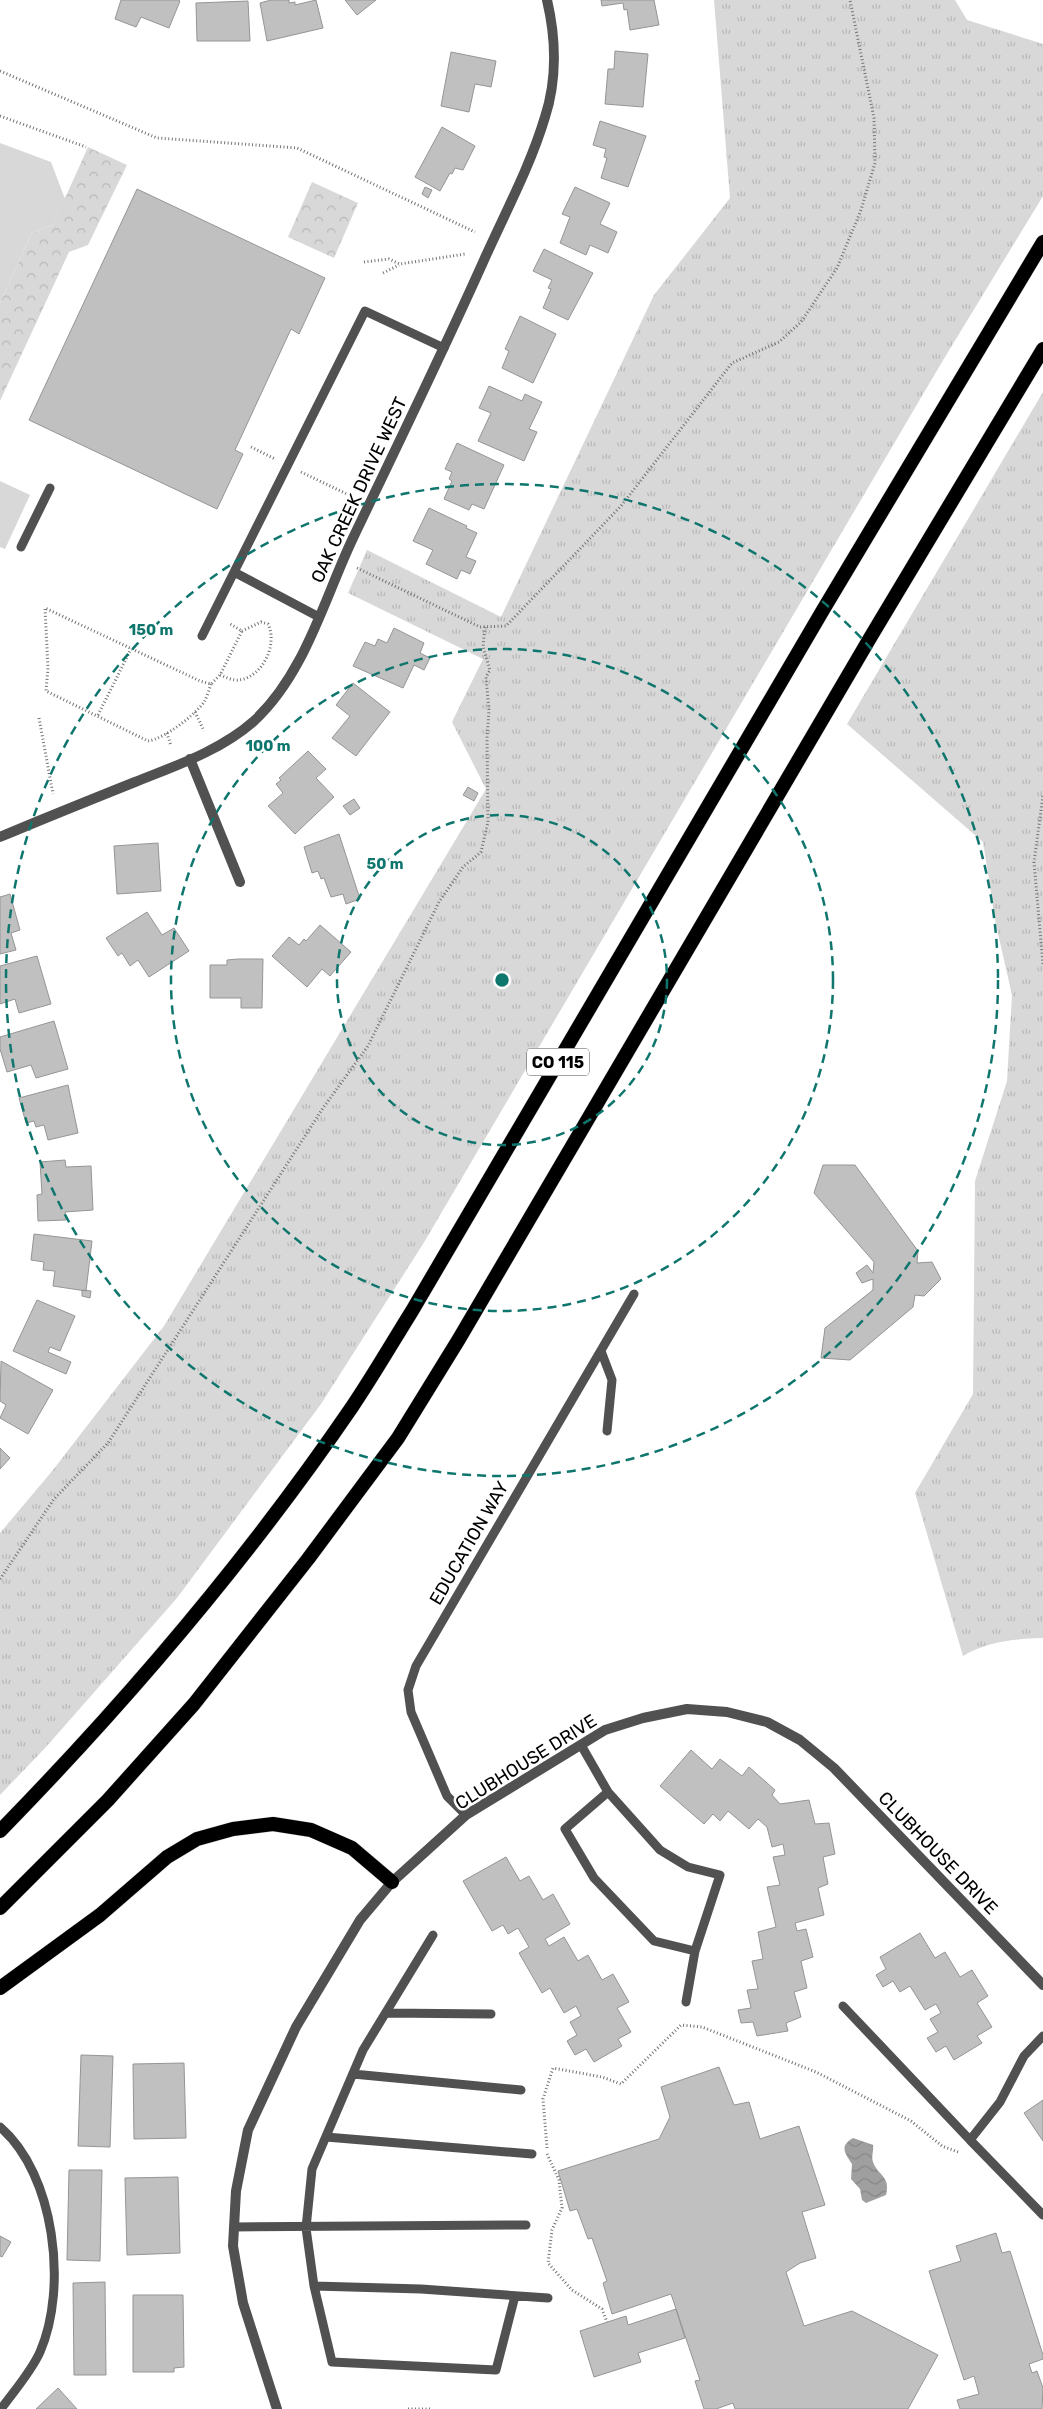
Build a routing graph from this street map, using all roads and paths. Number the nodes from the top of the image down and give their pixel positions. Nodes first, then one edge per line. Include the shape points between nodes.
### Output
1 (547, 0) edge
2 (850, 0) edge
3 (0, 70) edge
4 (0, 116) edge
5 (86, 147) dead end
6 (475, 232) dead end
7 (1043, 242) edge
8 (465, 254) dead end
9 (364, 262) dead end
10 (400, 264) junction
11 (383, 273) dead end
12 (444, 348) junction
13 (1043, 349) edge
14 (50, 488) dead end
15 (21, 547) dead end
16 (342, 560) junction
17 (234, 572) junction
18 (319, 616) junction
19 (230, 624) dead end
20 (484, 626) junction
21 (242, 631) junction
22 (202, 636) dead end
23 (131, 648) junction
24 (220, 676) junction
25 (212, 684) junction
26 (195, 712) junction
27 (98, 715) junction
28 (39, 718) dead end
29 (204, 730) dead end
30 (167, 734) junction
31 (171, 746) dead end
32 (190, 759) junction
33 (53, 794) dead end
34 (1043, 796) edge
35 (0, 837) edge
36 (240, 882) dead end
37 (1043, 964) edge
38 (634, 1294) dead end
39 (601, 1350) junction
40 (607, 1431) dead end
41 (0, 1579) edge
42 (581, 1745) junction
43 (608, 1792) junction
44 (466, 1815) junction
45 (0, 1831) edge
46 (392, 1882) junction
47 (0, 1908) edge
48 (434, 1935) dead end
49 (695, 1951) junction
50 (1043, 1985) edge
51 (0, 1988) edge
52 (686, 2002) dead end
53 (843, 2006) dead end
54 (386, 2013) junction
55 (491, 2014) dead end
56 (1043, 2036) edge
57 (353, 2074) junction
58 (521, 2090) dead end
59 (0, 2127) edge
60 (326, 2137) junction
61 (970, 2140) junction
62 (532, 2154) dead end
63 (1043, 2215) edge
64 (526, 2225) dead end
65 (234, 2226) junction
66 (306, 2228) junction
67 (314, 2286) junction
68 (515, 2296) junction
69 (548, 2298) dead end
70 (607, 2322) dead end
71 (1, 2409) edge
72 (277, 2409) edge
73 (408, 2409) edge
74 (432, 2409) edge

1 - 12 street, OAK CREEK DRIVE WEST via 554,49 553,80 546,115 531,157
2 - 20 path via 874,118 876,163 837,268 801,322 779,342 732,363 621,506 506,626
3 - 6 path via 157,138 297,148
4 - 5 path
7 - 45 highway, CO 115 via 818,618 412,1311 352,1407 152,1669
8 - 10 path
9 - 10 path via 389,258
10 - 11 path
12 - 16 street, OAK CREEK DRIVE WEST
12 - 17 lane via 365,311
13 - 47 highway, CO 115 via 398,1438 194,1704 108,1800
14 - 15 lane
16 - 18 street, OAK CREEK DRIVE WEST
16 - 20 path via 480,627
17 - 18 lane
17 - 22 lane
18 - 32 street, OAK CREEK DRIVE WEST via 294,667 269,705 232,737
19 - 21 path
20 - 41 path via 483,647 490,670 486,677 489,710 488,822 481,852 463,867 439,902 368,1046 323,1108 108,1443 54,1499
21 - 24 path
21 - 24 path via 262,622 268,624 272,632 272,648 251,675 239,680
23 - 25 path
23 - 27 path
23 - 27 path via 45,608 46,691
24 - 25 path
25 - 26 path via 204,702
26 - 29 path
26 - 30 path
27 - 30 path via 148,741
28 - 33 path
30 - 31 path
32 - 35 street, OAK CREEK DRIVE WEST
32 - 36 street
34 - 37 path via 1034,862
38 - 39 lane, EDUCATION WAY
39 - 40 lane via 612,1380
39 - 44 lane, EDUCATION WAY via 416,1666 408,1690 411,1712 447,1796
42 - 43 lane
42 - 44 street, CLUBHOUSE DRIVE
42 - 50 street, CLUBHOUSE DRIVE via 605,1730 687,1709 726,1712 767,1722 800,1740 834,1768
43 - 49 lane via 660,1850 688,1866 720,1874
43 - 49 lane via 565,1829 594,1878 654,1941
44 - 46 street, CLUBHOUSE DRIVE
46 - 51 highway via 352,1848 311,1830 273,1824 233,1829 197,1839 167,1858 100,1915
46 - 65 street, CLUBHOUSE DRIVE via 360,1920 296,2027 248,2130 236,2191
48 - 54 lane
49 - 52 lane
53 - 61 lane
54 - 55 lane
54 - 57 lane via 363,2050
56 - 61 lane via 1024,2056 1000,2102
57 - 58 lane
57 - 60 lane
59 - 71 lane via 19,2149 38,2184 47,2208 54,2251 53,2302 48,2332 40,2354
60 - 62 lane
60 - 66 lane via 312,2169
61 - 63 lane
61 - 70 path via 960,2152 942,2146 911,2121 816,2072 702,2027 681,2025 621,2084 553,2068 543,2099 547,2155 559,2180 562,2208 552,2230 548,2263 572,2290 602,2309
64 - 66 lane
65 - 66 lane
65 - 72 street, CLUBHOUSE DRIVE via 233,2246 243,2303
66 - 67 lane
67 - 68 lane
67 - 68 lane via 332,2362 342,2363 496,2370
68 - 69 lane
73 - 74 path

